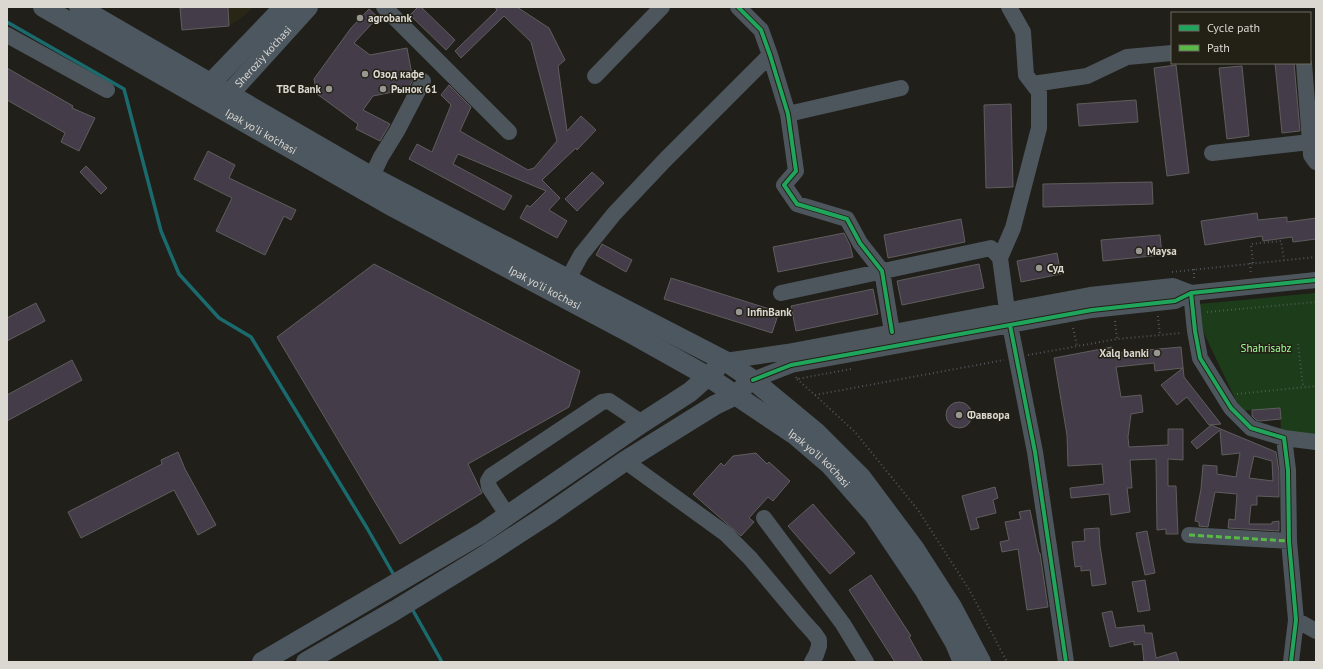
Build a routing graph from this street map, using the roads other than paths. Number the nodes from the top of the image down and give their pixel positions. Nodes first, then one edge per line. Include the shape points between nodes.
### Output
1 (43, 7) edge
2 (79, 7) edge
3 (284, 7) edge
4 (308, 7) edge
5 (384, 7) edge
6 (662, 7) edge
7 (738, 7) edge
8 (1008, 7) edge
9 (7, 36) edge
10 (1171, 53) edge
11 (770, 55) junction
12 (1304, 64) edge
13 (595, 76) dead end
14 (423, 80) dead end
15 (1033, 84) junction
16 (901, 88) dead end
17 (106, 90) dead end
18 (206, 90) junction
19 (223, 101) junction
20 (788, 114) junction
21 (509, 132) dead end
22 (1310, 142) junction
23 (1212, 153) dead end
24 (1316, 162) edge
25 (372, 176) junction
26 (1000, 258) junction
27 (882, 271) junction
28 (568, 279) junction
29 (1316, 280) edge
30 (781, 293) dead end
31 (1191, 293) junction
32 (1009, 318) junction
33 (892, 332) junction
34 (725, 361) junction
35 (707, 376) junction
36 (754, 380) junction
37 (736, 395) junction
38 (642, 423) junction
39 (1284, 438) junction
40 (1316, 442) edge
41 (625, 461) junction
42 (508, 516) junction
43 (764, 518) dead end
44 (1189, 534) dead end
45 (1289, 541) junction
46 (1296, 620) junction
47 (1316, 631) edge
48 (262, 662) edge
49 (306, 662) edge
50 (812, 662) edge
51 (866, 662) edge
52 (964, 662) edge
53 (981, 662) edge
54 (1066, 662) edge
55 (1291, 662) edge

1 - 18 main road, Ipak yo'li ko'chasi
2 - 18 main road, Ipak yo'li ko'chasi
3 - 18 main road, Sheroziy ko'chasi
4 - 19 main road, Sheroziy ko'chasi
5 - 21 street
6 - 13 street
7 - 11 street via 761,30
8 - 15 street via 1023,32 1026,75
9 - 17 street
10 - 15 street via 1127,57 1087,76
11 - 20 street
11 - 28 street via 614,214 581,255
12 - 22 street
14 - 25 street
15 - 26 street via 1038,92 1039,128 1013,228
16 - 20 street
18 - 19 main road, Ipak yo'li ko'chasi
19 - 25 main road, Ipak yo'li ko'chasi
19 - 35 main road, Ipak yo'li ko'chasi via 395,208
20 - 27 street via 796,171 784,185 798,204 847,219 860,244
22 - 23 street
22 - 24 street via 1311,154
25 - 28 main road, Ipak yo'li ko'chasi
26 - 27 street via 991,248
26 - 32 street
27 - 30 street
27 - 33 street
28 - 34 main road, Ipak yo'li ko'chasi
29 - 31 street
31 - 32 street via 1173,286 1090,295
31 - 32 street via 1160,312 1115,318 1092,310
31 - 39 street via 1200,358 1231,408 1251,428
32 - 33 street
32 - 36 street
32 - 54 street via 1035,452
33 - 34 street
34 - 35 main road
34 - 36 main road, Ipak yo'li ko'chasi
35 - 37 main road, Ipak yo'li ko'chasi
35 - 38 main road via 690,392
36 - 37 main road
36 - 53 main road, Ipak yo'li ko'chasi via 818,434 861,477 914,548 952,607
37 - 41 main road via 715,405
37 - 52 main road, Ipak yo'li ko'chasi via 795,435 830,465 874,515 925,590
38 - 42 main road
38 - 42 street via 609,401 602,402 491,476 488,481 489,487
39 - 40 street
39 - 45 street via 1288,470
41 - 49 main road via 550,513 418,597
41 - 50 street via 726,534 750,558 814,633 819,646
42 - 48 main road via 384,592
43 - 51 street via 843,624
44 - 45 street
45 - 46 street
46 - 47 street
46 - 55 street

